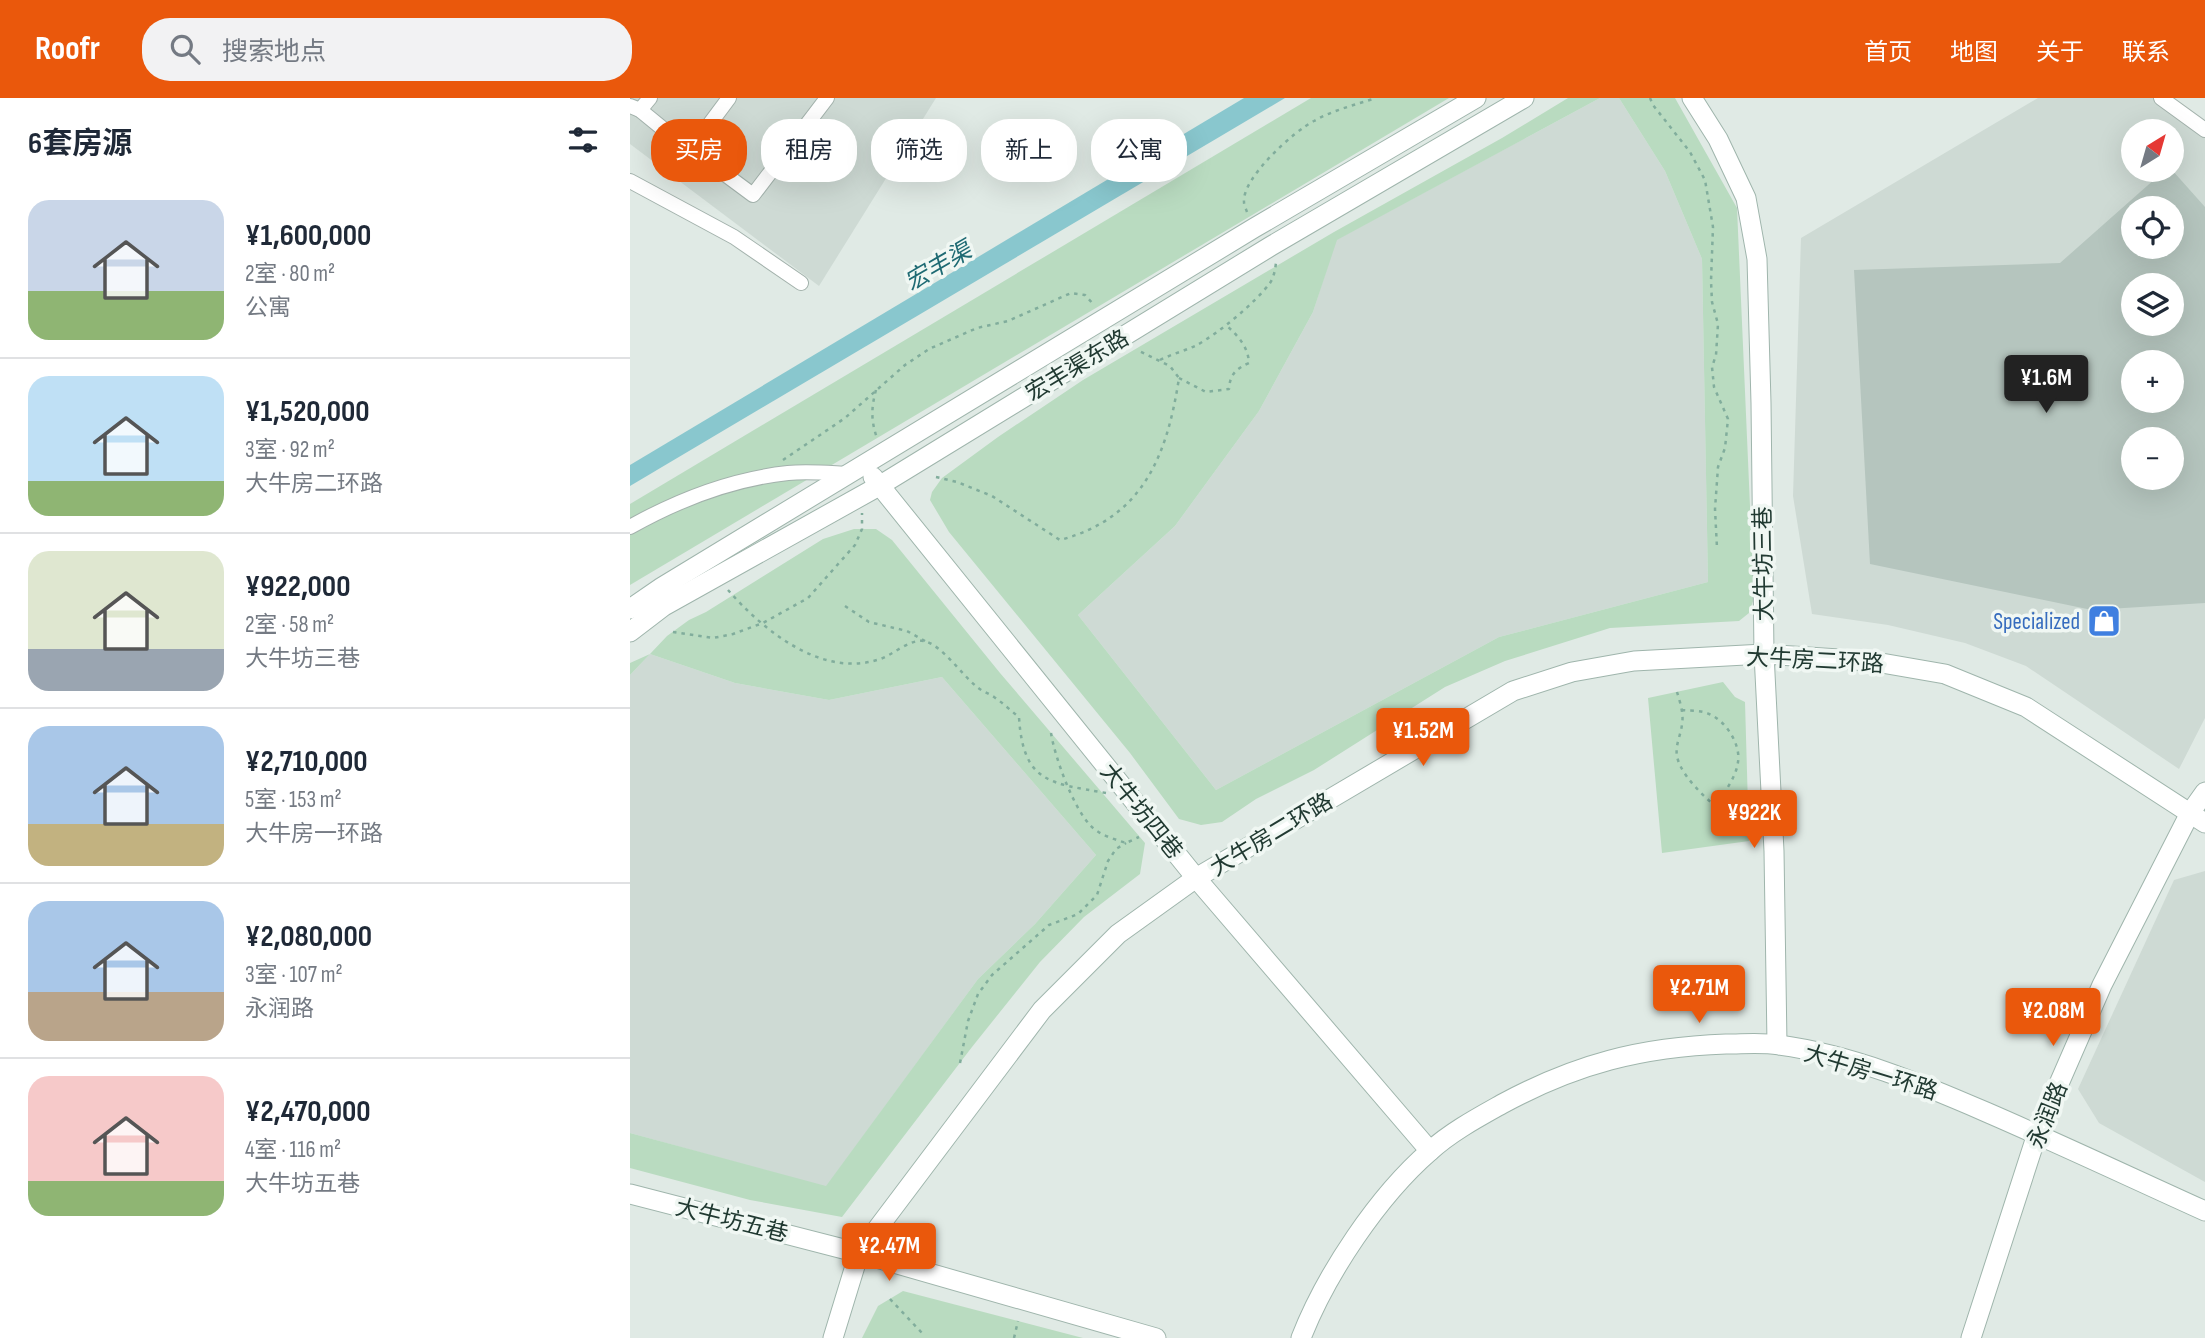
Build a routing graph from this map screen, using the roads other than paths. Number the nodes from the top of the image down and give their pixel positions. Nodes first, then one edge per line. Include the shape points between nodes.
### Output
1 (650, 98) edge
2 (729, 98) edge
3 (827, 98) edge
4 (1476, 98) edge
5 (1524, 98) edge
6 (1692, 98) edge
7 (2161, 98) edge
8 (635, 108) edge
9 (713, 119) edge
10 (651, 120) edge
11 (2205, 130) edge
12 (630, 181) edge
13 (735, 182) edge
14 (801, 283) dead end
15 (856, 469) junction
16 (879, 486) junction
17 (630, 527) edge
18 (630, 609) edge
19 (630, 632) edge
20 (1764, 654) junction
21 (2205, 792) edge
22 (2197, 818) edge
23 (1196, 878) junction
24 (1777, 1044) junction
25 (2038, 1134) junction
26 (1430, 1151) junction
27 (630, 1194) edge
28 (2205, 1211) edge
29 (859, 1253) junction
30 (833, 1338) edge
31 (1156, 1338) edge
32 (1301, 1338) edge
33 (1971, 1338) edge

1 - 8 street
2 - 9 street
3 - 13 street via 753,195
4 - 15 street, 宏丰渠东路
5 - 16 street, 宏丰渠东路 via 1271,246
6 - 20 street, 大牛坊三巷 via 1746,198 1757,259
7 - 11 street
8 - 10 street
12 - 14 street via 734,237
15 - 16 street, 大牛坊四巷
15 - 17 street via 759,479 702,494
15 - 18 street, 宏丰渠东路
16 - 19 street, 宏丰渠东路 via 664,606
16 - 23 street, 大牛坊四巷
20 - 22 street, 大牛房二环路 via 1870,661 1945,674 2026,707
20 - 23 street, 大牛房二环路 via 1634,661 1572,672 1513,691
20 - 24 street, 大牛坊三巷
21 - 22 street, 永润路
22 - 25 street, 永润路 via 2102,985
23 - 26 street, 大牛坊四巷
23 - 29 street, 大牛房二环路 via 1118,934 1042,1010
24 - 25 street, 大牛房一环路 via 1844,1058 1910,1080
24 - 26 street, 大牛房一环路 via 1658,1049 1587,1066 1494,1109
25 - 28 street, 大牛房一环路
25 - 33 street, 永润路
26 - 32 street, 大牛房一环路 via 1341,1256
27 - 29 street, 大牛坊五巷
29 - 30 street, 大牛房二环路
29 - 31 street, 大牛坊五巷

